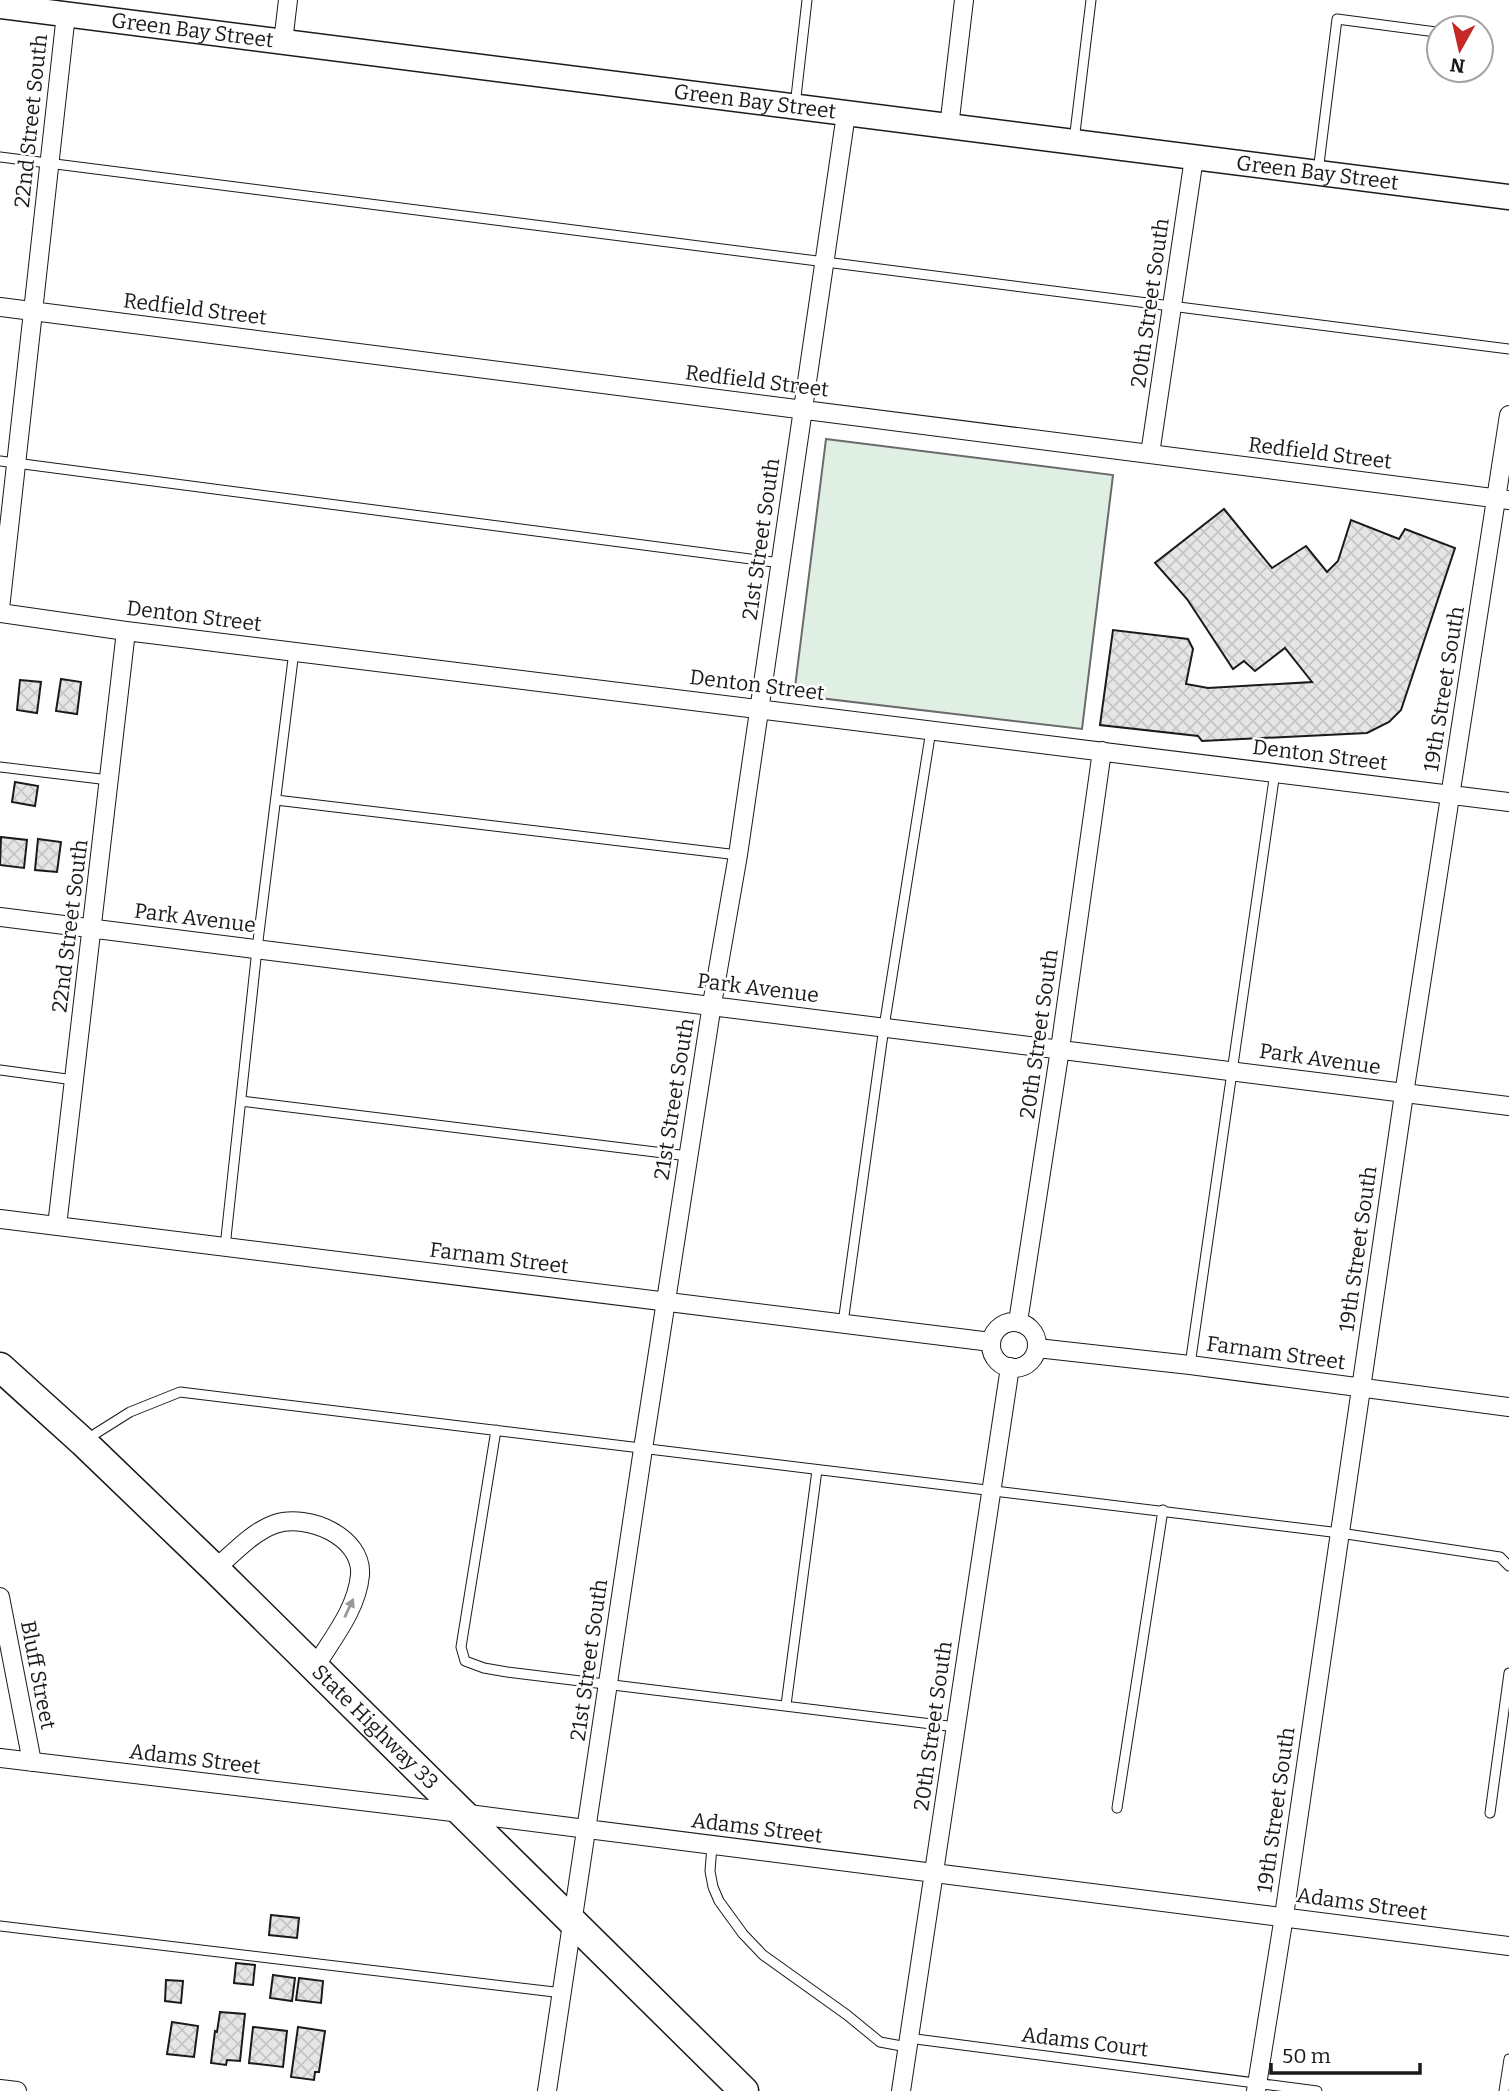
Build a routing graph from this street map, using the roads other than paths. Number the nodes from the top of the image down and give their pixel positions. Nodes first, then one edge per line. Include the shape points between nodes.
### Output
1 (288, 0) edge
2 (807, 0) edge
3 (964, 0) edge
4 (1091, 0) edge
5 (0, 6) edge
6 (66, 14) junction
7 (1425, 31) edge
8 (284, 42) junction
9 (794, 107) junction
10 (846, 114) junction
11 (949, 127) junction
12 (1074, 143) junction
13 (0, 157) edge
14 (1194, 158) junction
15 (49, 164) junction
16 (1318, 174) junction
17 (1509, 197) edge
18 (824, 262) junction
19 (1172, 304) junction
20 (0, 307) edge
21 (32, 311) junction
22 (1509, 349) edge
23 (803, 410) junction
24 (1509, 415) edge
25 (1150, 454) junction
26 (8, 462) edge
27 (1503, 499) edge
28 (781, 563) junction
29 (0, 611) edge
30 (126, 631) junction
31 (294, 651) junction
32 (760, 709) junction
33 (930, 730) junction
34 (1102, 751) junction
35 (0, 766) edge
36 (1275, 772) junction
37 (109, 780) junction
38 (1451, 795) junction
39 (276, 800) junction
40 (1509, 802) edge
41 (738, 855) junction
42 (0, 917) edge
43 (92, 929) junction
44 (257, 949) junction
45 (712, 1004) junction
46 (884, 1027) junction
47 (1060, 1049) junction
48 (0, 1070) edge
49 (1232, 1070) junction
50 (74, 1080) junction
51 (1404, 1094) junction
52 (242, 1101) junction
53 (1509, 1106) edge
54 (688, 1156) junction
55 (0, 1219) edge
56 (57, 1226) junction
57 (225, 1247) junction
58 (666, 1301) junction
59 (1018, 1322) junction
60 (842, 1323) junction
61 (991, 1342) junction
62 (1037, 1348) junction
63 (1190, 1365) junction
64 (0, 1367) edge
65 (1010, 1367) junction
66 (1361, 1388) junction
67 (1509, 1407) edge
68 (496, 1430) junction
69 (83, 1442) junction
70 (643, 1449) junction
71 (817, 1470) junction
72 (991, 1490) junction
73 (1163, 1510) junction
74 (1340, 1533) junction
75 (1509, 1566) edge
76 (215, 1569) junction
77 (0, 1597) edge
78 (315, 1667) junction
79 (1509, 1673) edge
80 (609, 1683) junction
81 (786, 1705) junction
82 (956, 1727) junction
83 (0, 1758) edge
84 (32, 1762) junction
85 (1116, 1808) dead end
86 (461, 1813) junction
87 (1490, 1813) dead end
88 (587, 1830) junction
89 (712, 1846) junction
90 (934, 1874) junction
91 (1284, 1916) junction
92 (573, 1922) junction
93 (0, 1926) edge
94 (1509, 1946) edge
95 (563, 1993) junction
96 (907, 2043) junction
97 (1509, 2059) edge
98 (1256, 2087) edge
99 (0, 2089) edge
100 (17, 2091) edge
101 (547, 2091) edge
102 (744, 2091) edge
103 (901, 2091) edge
104 (1317, 2091) edge
105 (1504, 2091) edge

1 - 8 street
2 - 9 lane
3 - 11 street
4 - 12 lane
5 - 6 street, Green Bay Street
6 - 8 street, Green Bay Street
6 - 15 street, 22nd Street South
7 - 16 lane via 1337,19
8 - 9 street, Green Bay Street
9 - 10 street, Green Bay Street
10 - 11 street, Green Bay Street
10 - 18 street, 21st Street South
11 - 12 street, Green Bay Street
12 - 14 street, Green Bay Street
13 - 15 lane
14 - 16 street, Green Bay Street
14 - 19 street, 20th Street South
15 - 18 lane
15 - 21 street, 22nd Street South
16 - 17 street, Green Bay Street
18 - 19 lane
18 - 23 street, 21st Street South
19 - 22 lane
19 - 25 street, 20th Street South
20 - 21 street, Redfield Street
21 - 23 street, Redfield Street
21 - 26 street, 22nd Street South
23 - 25 street, Redfield Street
23 - 28 street, 21st Street South
24 - 27 street, 19th Street South
25 - 27 street, Redfield Street
26 - 28 lane
26 - 29 street, 22nd Street South
27 - 38 street, 19th Street South
28 - 32 street, 21st Street South
29 - 30 street, Denton Street
30 - 31 street, Denton Street
30 - 37 street, 22nd Street South
31 - 32 street, Denton Street
31 - 39 lane
32 - 33 street, Denton Street
32 - 41 street, 21st Street South
33 - 34 street, Denton Street
33 - 46 lane
34 - 36 street, Denton Street
34 - 47 street, 20th Street South
35 - 37 lane
36 - 38 street, Denton Street
36 - 49 lane
37 - 43 street, 22nd Street South
38 - 40 street, Denton Street
38 - 51 street, 19th Street South
39 - 41 lane
39 - 44 lane
41 - 45 street, 21st Street South
42 - 43 street, Park Avenue
43 - 44 street, Park Avenue
43 - 50 street, 22nd Street South
44 - 45 street, Park Avenue
44 - 52 lane
45 - 46 street, Park Avenue
45 - 54 street, 21st Street South
46 - 47 street, Park Avenue
46 - 60 lane
47 - 49 street, Park Avenue
47 - 59 street, 20th Street South
48 - 50 lane
49 - 51 street, Park Avenue
49 - 63 lane
50 - 56 street, 22nd Street South
51 - 53 street, Park Avenue
51 - 66 street, 19th Street South
52 - 54 lane
52 - 57 lane
54 - 58 street, 21st Street South
55 - 56 street, Farnam Street
56 - 57 street, Farnam Street
57 - 58 street, Farnam Street
58 - 60 street, Farnam Street
58 - 70 street, 21st Street South
59 - 61 street via 1003,1325
59 - 62 street via 1030,1329
60 - 61 street, Farnam Street
61 - 65 street via 994,1355
62 - 63 street, Farnam Street
62 - 65 street via 1030,1360
63 - 66 street, Farnam Street
64 - 69 main road, State Highway 33
65 - 72 street, 20th Street South
66 - 67 street, Farnam Street
66 - 74 street, 19th Street South
68 - 69 lane via 180,1392 130,1412
68 - 70 lane
68 - 80 lane via 461,1647 465,1661 495,1670
69 - 76 main road, State Highway 33
70 - 71 lane
70 - 80 street, 21st Street South
71 - 72 lane
71 - 81 lane
72 - 73 lane
72 - 82 street, 20th Street South
73 - 74 lane
73 - 85 lane
74 - 75 lane via 1500,1557
74 - 91 street, 19th Street South
76 - 78 main road, State Highway 33
78 -> 76 street via 351,1607 358,1584 358,1559 340,1537 317,1526 288,1522 261,1531
77 - 84 street, Bluff Street
78 - 86 main road, State Highway 33
79 - 87 lane
80 - 81 lane
80 - 88 street, 21st Street South
81 - 82 lane
82 - 90 street, 20th Street South
83 - 84 street, Adams Street
84 - 86 street, Adams Street
86 - 88 street, Adams Street
86 - 92 main road, State Highway 33
88 - 89 street, Adams Street
88 - 92 street, 21st Street South
89 - 90 street, Adams Street
89 - 96 lane, Adams Court via 710,1871 719,1901 763,1955 880,2042
90 - 91 street, Adams Street
90 - 96 street, 20th Street South
91 - 94 street, Adams Street
91 - 98 street, 19th Street South
92 - 95 street, 21st Street South
92 - 102 main road, State Highway 33
93 - 95 lane
95 - 101 street, 21st Street South
96 - 98 lane, Adams Court
96 - 103 street, 20th Street South
97 - 105 lane
98 - 104 lane, Adams Court
99 - 100 street

